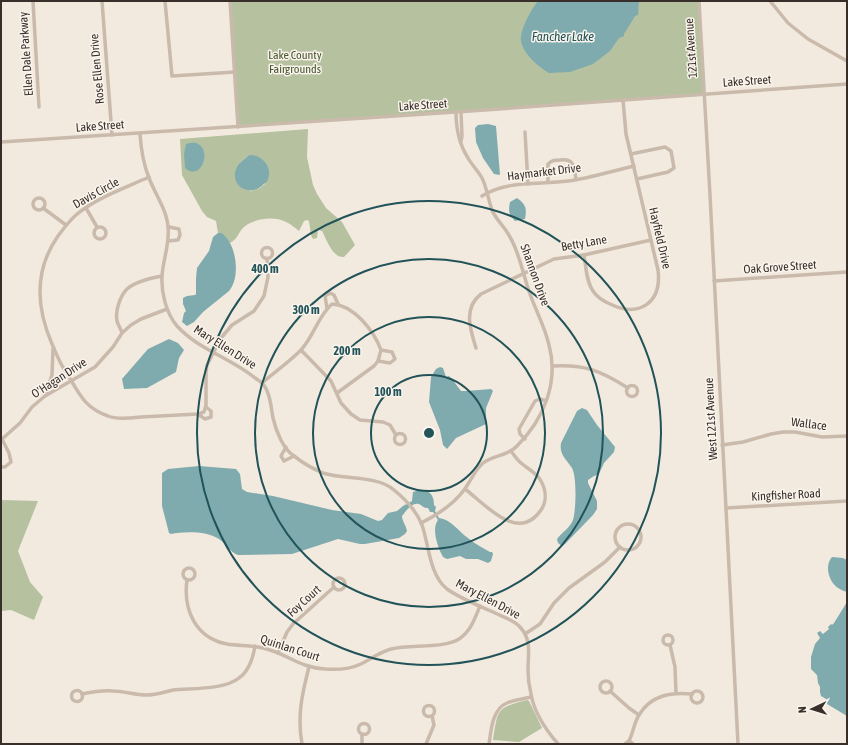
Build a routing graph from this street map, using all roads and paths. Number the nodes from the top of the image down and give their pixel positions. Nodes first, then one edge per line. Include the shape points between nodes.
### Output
1 (32, 1) edge
2 (102, 1) edge
3 (166, 1) edge
4 (230, 1) edge
5 (698, 1) edge
6 (770, 1) edge
7 (847, 61) edge
8 (234, 72) junction
9 (847, 84) edge
10 (704, 94) junction
11 (623, 100) junction
12 (39, 106) dead end
13 (456, 112) junction
14 (461, 112) junction
15 (238, 127) junction
16 (525, 132) dead end
17 (140, 134) junction
18 (112, 135) junction
19 (461, 141) junction
20 (1, 142) edge
21 (631, 154) junction
22 (634, 166) junction
23 (148, 177) junction
24 (576, 179) junction
25 (637, 179) junction
26 (548, 182) junction
27 (528, 184) junction
28 (488, 192) junction
29 (482, 196) dead end
30 (43, 208) dead end
31 (86, 208) junction
32 (66, 226) junction
33 (97, 227) dead end
34 (168, 227) junction
35 (651, 240) junction
36 (168, 242) junction
37 (584, 255) junction
38 (267, 259) dead end
39 (847, 272) edge
40 (523, 273) junction
41 (162, 276) junction
42 (714, 281) junction
43 (338, 304) junction
44 (327, 308) junction
45 (167, 309) junction
46 (122, 332) junction
47 (54, 348) junction
48 (476, 348) dead end
49 (300, 350) junction
50 (381, 350) junction
51 (213, 353) junction
52 (378, 361) junction
53 (553, 366) junction
54 (72, 381) junction
55 (262, 383) junction
56 (628, 388) dead end
57 (337, 393) junction
58 (45, 396) junction
59 (546, 401) junction
60 (206, 407) junction
61 (198, 414) junction
62 (396, 435) dead end
63 (847, 436) edge
64 (524, 438) junction
65 (2, 440) edge
66 (722, 444) junction
67 (286, 447) junction
68 (511, 451) junction
69 (294, 456) junction
70 (1, 467) edge
71 (465, 489) junction
72 (847, 501) edge
73 (726, 508) junction
74 (421, 523) junction
75 (620, 547) junction
76 (187, 580) dead end
77 (334, 588) dead end
78 (480, 606) junction
79 (525, 634) junction
80 (670, 645) dead end
81 (255, 646) junction
82 (278, 653) junction
83 (309, 667) junction
84 (610, 691) dead end
85 (676, 693) junction
86 (82, 694) dead end
87 (692, 694) dead end
88 (531, 697) junction
89 (639, 715) junction
90 (432, 716) dead end
91 (362, 734) dead end
92 (627, 742) edge
93 (302, 744) edge
94 (362, 744) edge
95 (426, 744) edge
96 (489, 744) edge
97 (558, 744) edge
98 (633, 744) edge
99 (738, 744) edge

1 - 12 street, Ellen Dale Parkway
2 - 18 street, Rose Ellen Drive
3 - 8 street via 172,76
4 - 8 street
5 - 10 street, 121st Avenue
6 - 7 street via 788,23 808,39
8 - 15 street
9 - 10 street, Lake Street
10 - 11 street, Lake Street
10 - 42 street, West 121st Avenue
11 - 14 street, Lake Street
11 - 21 street, Hayfield Drive
13 - 14 street, Lake Street
13 - 15 street, Lake Street
13 - 19 street, Shannon Drive via 458,138
14 - 19 street, Shannon Drive
15 - 17 street, Lake Street
16 - 27 street
17 - 18 street, Lake Street
17 - 23 street, Mary Ellen Drive via 141,154
18 - 20 street, Lake Street
19 - 28 street, Shannon Drive via 467,158
21 - 22 street, Hayfield Drive
21 - 25 street via 665,147 671,151 674,168 668,172
22 - 24 street, Haymarket Drive
22 - 25 street, Hayfield Drive
23 - 31 street, Davis Circle
23 - 34 street, Mary Ellen Drive via 165,213
24 - 26 street, Haymarket Drive
24 - 26 street via 571,161 567,159 551,161 548,164
25 - 35 street, Hayfield Drive
26 - 27 street, Haymarket Drive
27 - 28 street, Haymarket Drive
28 - 29 street, Haymarket Drive
28 - 40 street, Shannon Drive via 492,210 517,250
30 - 32 street
31 - 32 street, Davis Circle via 75,215
31 - 33 street
32 - 47 street, Davis Circle via 45,259 39,297 42,316
34 - 36 street, Mary Ellen Drive
34 - 36 street via 179,229 180,235 178,240
35 - 37 street, Betty Lane
35 - 37 street, Hayfield Drive via 658,270 658,289 650,301 635,309 622,309 599,298 589,283
36 - 41 street, Mary Ellen Drive
37 - 40 street, Betty Lane via 554,259
38 - 51 street via 268,277 264,296 254,311 232,325
39 - 42 street, Oak Grove Street
40 - 48 street, Betty Lane via 481,294 471,305 470,329
40 - 53 street, Shannon Drive via 549,344
41 - 45 street, Mary Ellen Drive
41 - 46 street via 140,282 127,289 118,310 117,321
42 - 66 street, West 121st Avenue
43 - 44 street via 332,304
43 - 44 street via 330,293 325,296
43 - 50 street via 354,312 372,332
44 - 49 street
45 - 46 street, O'Hagan Drive via 141,319
45 - 51 street, Mary Ellen Drive via 188,337
46 - 54 street, O'Hagan Drive via 113,347 95,367
47 - 54 street, Davis Circle
47 - 58 street, Davis Circle via 52,374
49 - 55 street
49 - 57 street via 331,381
50 - 52 street
50 - 52 street via 392,352 396,359 390,363
51 - 55 street, Mary Ellen Drive via 243,369
51 - 60 street via 206,372
52 - 57 street
53 - 56 street via 586,367 603,373
53 - 59 street, Shannon Drive via 552,384
54 - 58 street, O'Hagan Drive
54 - 61 street, Davis Circle via 79,395 91,409 109,417
55 - 67 street, Mary Ellen Drive via 270,397 273,420
57 - 62 street via 341,403 351,414 360,420 390,425
58 - 65 street, O'Hagan Drive
59 - 64 street, Shannon Drive via 538,419
59 - 64 street via 535,401 519,429
60 - 61 street, Davis Circle via 204,412
60 - 61 street via 212,411 211,417 205,419
63 - 66 street, Wallace via 822,437 783,432 743,442
64 - 68 street, Shannon Drive
65 - 70 street, O'Hagan Drive via 11,462
66 - 73 street, West 121st Avenue
67 - 69 street, Mary Ellen Drive
67 - 69 street via 281,456 284,461
68 - 71 street, Shannon Drive via 482,464
68 - 71 street via 544,485 544,503 535,517 521,523 510,522 497,515
69 - 74 street, Mary Ellen Drive via 324,473 380,482 393,488 415,512
71 - 74 street, Shannon Drive via 442,512
72 - 73 street, Kingfisher Road
73 - 99 street, West 121st Avenue
74 - 78 street, Mary Ellen Drive via 439,579 452,592
75 - 75 street via 631,550 638,545 638,529 626,525 619,528 615,540
75 - 79 street via 569,588 554,603 540,624
76 - 81 street, Quinlan Court via 188,610 204,634 225,644
77 - 82 street, Foy Court via 293,624
78 - 79 street, Mary Ellen Drive via 512,620
78 - 83 street, Quinlan Court via 471,627 455,641 391,649 362,664 347,668
79 - 88 street, Mary Ellen Drive via 530,647 528,668
80 - 85 street via 675,667
81 - 82 street, Quinlan Court
81 - 86 street via 248,670 229,684 145,695 113,690
82 - 83 street, Quinlan Court
83 - 93 street via 301,700
84 - 89 street
85 - 87 street
85 - 89 street via 657,698
88 - 96 street via 505,703 498,710 493,720
88 - 97 street, Mary Ellen Drive via 544,726
89 - 92 street
90 - 95 street via 434,725
91 - 94 street
92 - 98 street

